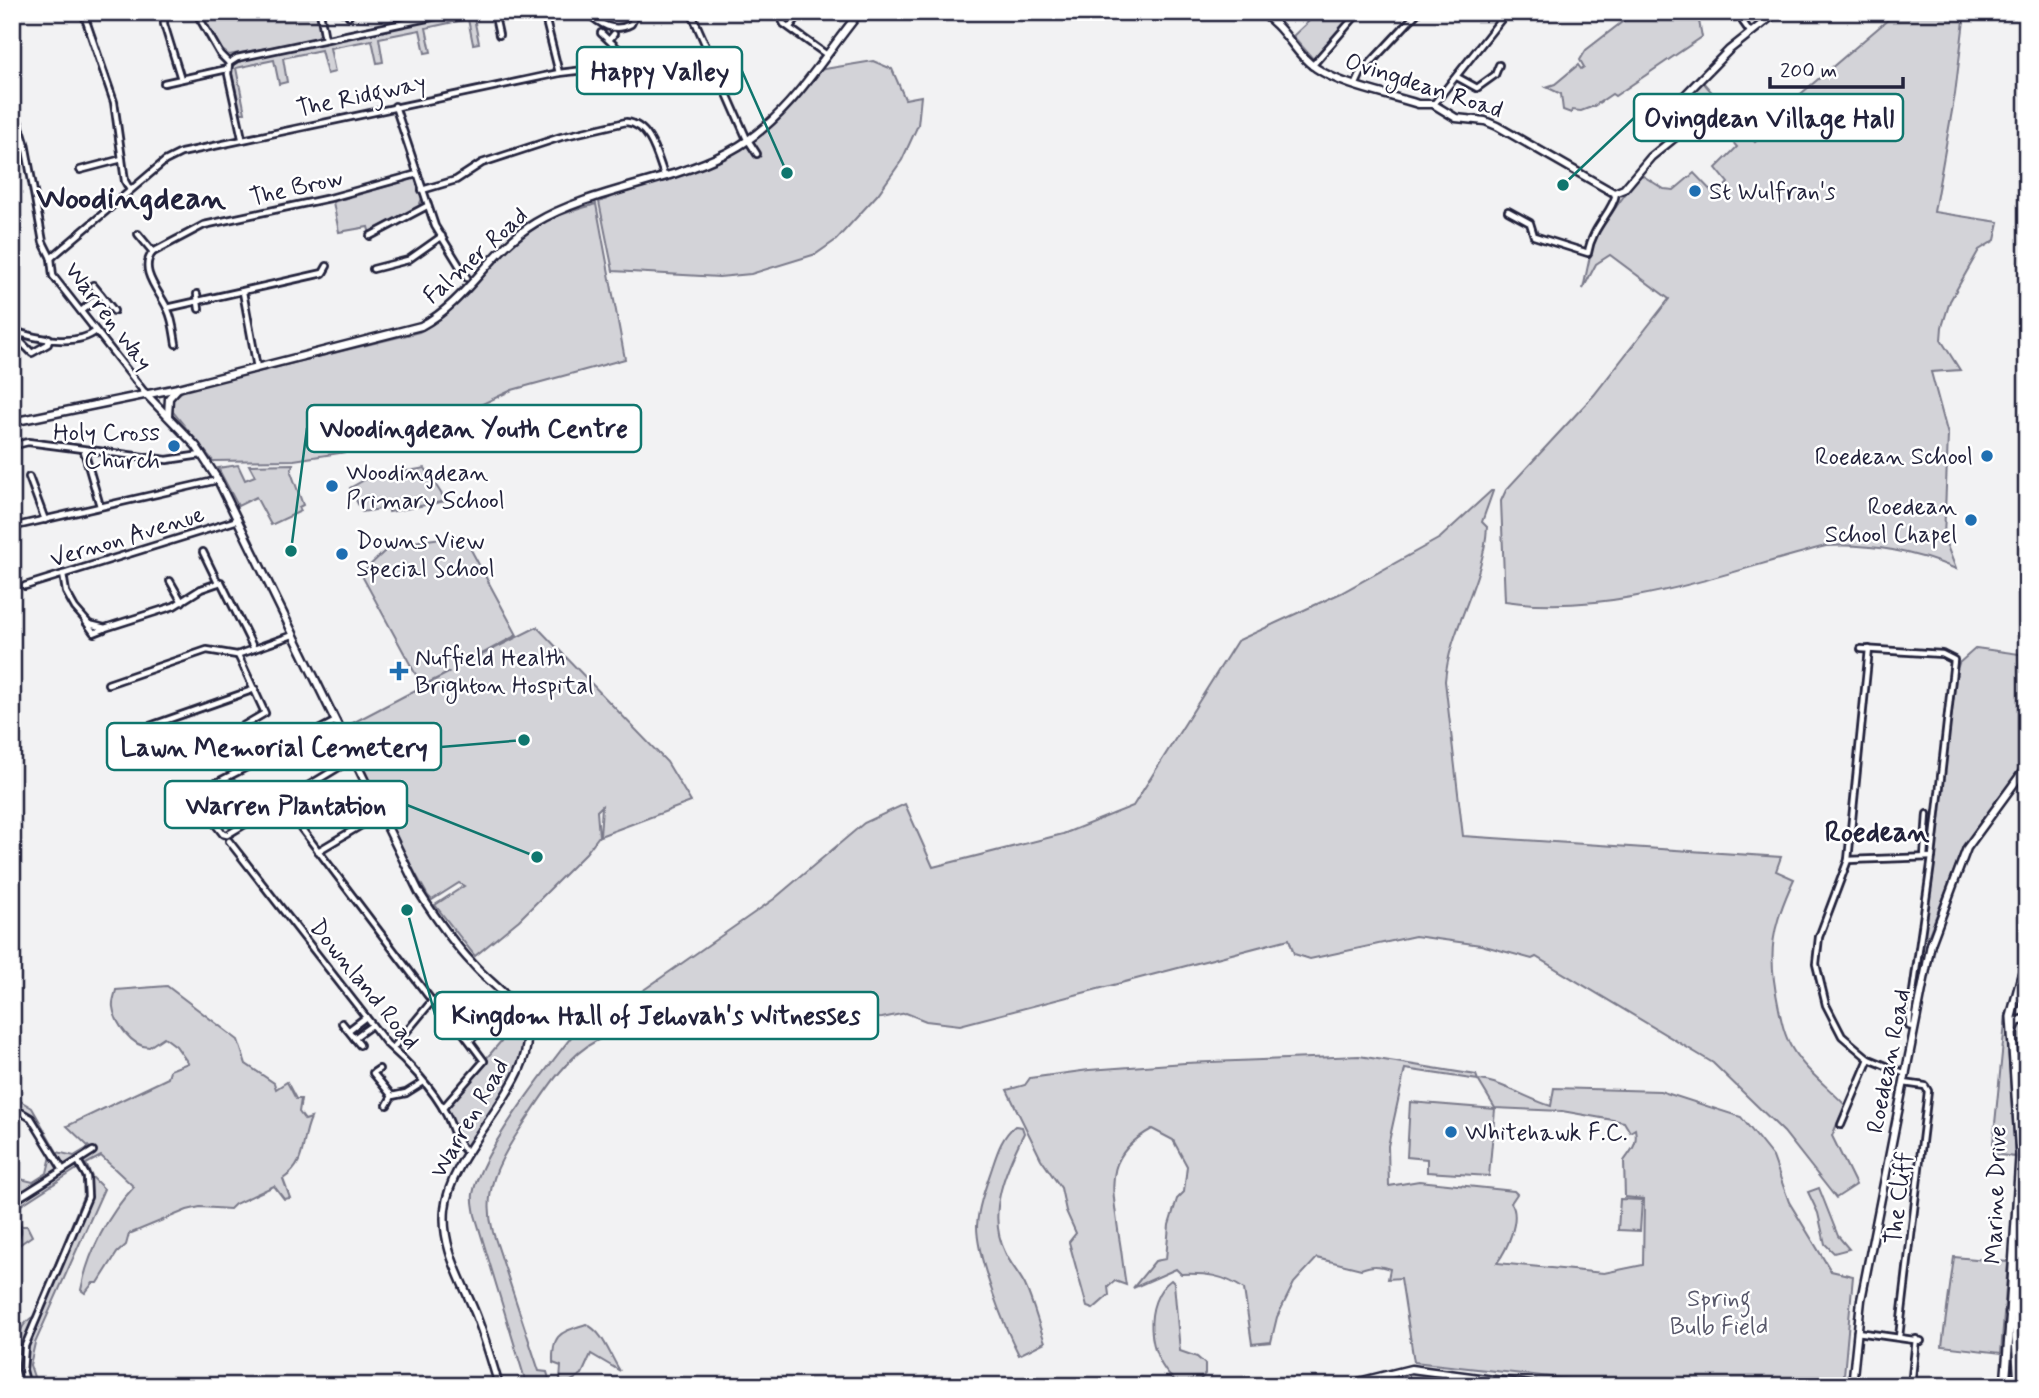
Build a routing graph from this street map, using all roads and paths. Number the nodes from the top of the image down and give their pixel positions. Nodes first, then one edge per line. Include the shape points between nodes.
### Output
1 (164, 12) edge
2 (196, 12) edge
3 (320, 12) edge
4 (456, 12) edge
5 (495, 12) edge
6 (541, 12) edge
7 (587, 12) edge
8 (637, 12) edge
9 (691, 12) edge
10 (778, 12) edge
11 (801, 12) edge
12 (860, 12) edge
13 (1258, 12) edge
14 (1359, 12) edge
15 (1418, 12) edge
16 (1507, 12) edge
17 (1745, 12) edge
18 (1777, 12) edge
19 (85, 13) edge
20 (790, 27) junction
21 (601, 33) dead end
22 (1751, 33) junction
23 (499, 34) dead end
24 (614, 34) dead end
25 (325, 39) junction
26 (609, 40) junction
27 (827, 55) junction
28 (712, 59) junction
29 (1499, 65) dead end
30 (228, 66) junction
31 (1312, 66) junction
32 (631, 71) junction
33 (559, 74) junction
34 (1457, 77) junction
35 (181, 79) junction
36 (164, 83) dead end
37 (1356, 84) junction
38 (12, 101) edge
39 (1433, 104) junction
40 (395, 106) junction
41 (242, 138) junction
42 (748, 140) junction
43 (757, 154) dead end
44 (122, 159) junction
45 (84, 170) dead end
46 (417, 174) junction
47 (664, 175) junction
48 (131, 190) junction
49 (422, 190) junction
50 (1616, 193) junction
51 (426, 206) junction
52 (1508, 211) dead end
53 (138, 234) dead end
54 (370, 236) dead end
55 (442, 236) junction
56 (153, 253) junction
57 (51, 258) junction
58 (327, 266) dead end
59 (373, 269) dead end
60 (467, 278) dead end
61 (93, 285) dead end
62 (243, 292) junction
63 (197, 294) dead end
64 (101, 295) junction
65 (198, 301) junction
66 (167, 308) junction
67 (199, 309) dead end
68 (114, 311) dead end
69 (81, 312) junction
70 (12, 330) edge
71 (96, 331) junction
72 (21, 334) junction
73 (49, 338) junction
74 (176, 344) dead end
75 (257, 368) junction
76 (178, 388) junction
77 (145, 393) junction
78 (168, 416) junction
79 (12, 422) edge
80 (12, 446) edge
81 (84, 451) junction
82 (202, 454) junction
83 (29, 477) dead end
84 (218, 480) junction
85 (100, 506) junction
86 (45, 520) junction
87 (239, 520) junction
88 (12, 527) edge
89 (203, 552) dead end
90 (63, 574) junction
91 (170, 581) dead end
92 (218, 583) junction
93 (25, 586) dead end
94 (182, 602) junction
95 (295, 634) junction
96 (254, 649) junction
97 (1861, 649) dead end
98 (1869, 649) junction
99 (238, 655) junction
100 (108, 684) dead end
101 (255, 689) junction
102 (336, 721) junction
103 (147, 727) dead end
104 (186, 752) dead end
105 (354, 758) junction
106 (2027, 766) edge
107 (380, 814) junction
108 (1927, 814) dead end
109 (298, 824) dead end
110 (229, 841) dead end
111 (318, 851) junction
112 (1924, 857) junction
113 (1932, 857) junction
114 (1848, 860) junction
115 (2027, 956) edge
116 (432, 1001) junction
117 (1915, 1004) junction
118 (366, 1017) junction
119 (480, 1017) dead end
120 (491, 1018) dead end
121 (2027, 1018) edge
122 (342, 1023) dead end
123 (372, 1025) junction
124 (485, 1025) junction
125 (349, 1030) junction
126 (2011, 1035) junction
127 (354, 1038) junction
128 (470, 1041) junction
129 (360, 1045) dead end
130 (393, 1048) junction
131 (1869, 1059) junction
132 (379, 1069) dead end
133 (373, 1073) junction
134 (1906, 1074) junction
135 (368, 1076) dead end
136 (422, 1083) junction
137 (1904, 1083) junction
138 (392, 1096) junction
139 (387, 1105) dead end
140 (12, 1107) edge
141 (443, 1108) junction
142 (1844, 1122) dead end
143 (93, 1151) dead end
144 (467, 1152) junction
145 (78, 1161) junction
146 (2027, 1161) edge
147 (63, 1170) junction
148 (12, 1192) edge
149 (15, 1201) edge
150 (12, 1215) edge
151 (12, 1248) edge
152 (2019, 1252) junction
153 (2010, 1314) junction
154 (1857, 1332) junction
155 (1899, 1337) junction
156 (1457, 1375) junction
157 (27, 1386) edge
158 (499, 1386) edge
159 (1342, 1386) edge
160 (1455, 1386) edge
161 (1539, 1386) edge
162 (1852, 1386) edge
163 (1911, 1386) edge
164 (2005, 1386) edge
165 (2019, 1386) edge

1 - 35 street
2 - 30 street
3 - 25 street
4 - 25 street
5 - 23 street
6 - 33 street
7 - 8 street via 616,29 631,24
9 - 28 street
10 - 20 street
11 - 20 street
12 - 27 street, Falmer Road
13 - 31 street, Ovingdean Road via 1283,29
14 - 31 street
15 - 37 street
16 - 34 street
17 - 22 street via 1743,22
18 - 22 street
19 - 44 street via 113,96
20 - 27 street
21 - 26 street
22 - 50 street via 1684,96 1680,132
24 - 26 street
25 - 30 street via 237,58
26 - 32 street via 630,60
27 - 42 street, Falmer Road via 780,114
28 - 32 street, The Ridgway via 670,78
28 - 42 street
29 - 34 street via 1496,77 1476,88
30 - 35 street
30 - 41 street
31 - 37 street, Ovingdean Road
32 - 33 street, The Ridgway via 601,68
33 - 40 street, The Ridgway
34 - 39 street
35 - 36 street
37 - 39 street, Ovingdean Road via 1418,104
38 - 57 street, Warren Way via 26,144 45,250
39 - 50 street, Ovingdean Road via 1456,118 1497,126
40 - 41 street, The Ridgway
40 - 46 street
41 - 48 street, The Ridgway via 175,155
42 - 43 street
42 - 47 street, Falmer Road via 719,156
44 - 45 street
44 - 48 street
46 - 49 street
46 - 56 street, The Brow via 204,225
47 - 49 street via 646,132 629,122 552,140 482,163 450,183
47 - 75 street, Falmer Road via 533,224 504,248 454,304 421,326
48 - 57 street, The Ridgway
49 - 51 street
50 - 52 street via 1592,232 1588,253 1534,236 1530,223
51 - 54 street via 382,235
51 - 55 street
53 - 56 street
55 - 59 street via 408,260
55 - 60 street
56 - 66 street via 147,261 148,271
57 - 69 street, Warren Way via 52,276
58 - 62 street via 324,273
61 - 64 street
62 - 65 street
62 - 75 street
63 - 65 street
64 - 68 street
64 - 69 street
65 - 66 street
65 - 67 street
66 - 74 street
69 - 71 street, Warren Way
70 - 72 street
71 - 73 street via 85,339
71 - 77 street, Warren Way
72 - 73 street
72 - 73 street via 20,341 33,353 48,344
75 - 76 street, Falmer Road
76 - 77 street, Falmer Road
76 - 78 street via 169,398
77 - 78 street, Warren Road
77 - 79 street, Falmer Road
78 - 82 street, Warren Road
80 - 81 street via 28,442
81 - 82 street via 167,460
81 - 85 street
82 - 84 street, Warren Road
83 - 86 street
84 - 85 street
84 - 87 street, Warren Road
85 - 86 street
86 - 88 street
87 - 90 street, Vernon Avenue
87 - 95 street, Warren Road
89 - 92 street
90 - 93 street, Vernon Avenue
90 - 94 street via 66,593 86,622 105,628
91 - 94 street
92 - 94 street
92 - 96 street via 222,583
95 - 96 street
95 - 102 street, Warren Road
96 - 99 street
97 - 98 street
98 - 113 street via 1942,654 1954,660
98 - 114 street
99 - 100 street via 208,650
99 - 101 street
101 - 103 street
101 - 104 street via 265,713
102 - 105 street, Warren Road
102 - 105 street via 212,785 198,799 225,835
105 - 107 street, Warren Road
106 - 117 street, Roedean Road via 1964,854 1936,927
107 - 111 street
107 - 144 street, Warren Road via 437,919 473,965 516,1006 526,1027 528,1042 522,1066
108 - 112 street
109 - 111 street
110 - 118 street, Downland Road
111 - 116 street
112 - 113 street
112 - 114 street
113 - 117 street
114 - 131 street via 1819,937 1816,964 1834,1024 1847,1042
115 - 126 main road, Marine Drive via 2015,993
116 - 128 street via 439,999
116 - 130 street
117 - 134 street, Roedean Road
118 - 123 street, Downland Road
118 - 125 street
119 - 124 street
120 - 124 street
121 - 126 main road via 2017,1021
122 - 125 street
123 - 127 street
123 - 130 street, Downland Road
124 - 128 street
125 - 127 street
126 - 153 main road, Marine Drive via 2020,1157
127 - 129 street
128 - 141 street via 484,1060
130 - 136 street, Downland Road
131 - 134 street
131 - 142 street
132 - 133 street
133 - 135 street
133 - 138 street
134 - 137 street, Roedean Road
136 - 138 street
136 - 141 street, Downland Road
137 - 154 street, Roedean Road
137 - 155 street, The Cliff via 1926,1086 1928,1091
138 - 139 street
140 - 147 street via 30,1118
141 - 144 street, Downland Road
143 - 145 street
144 - 158 street, Warren Road via 448,1193 445,1235
145 - 147 street
145 - 157 street via 88,1181 87,1201 25,1346
146 - 152 main road, Marine Drive
147 - 149 street
148 - 149 street
150 - 151 street via 17,1234
152 - 153 main road, Marine Drive
152 - 165 main road
153 - 164 main road, Marine Drive
154 - 155 street
154 - 162 street, Roedean Road
155 - 163 street via 1918,1340
156 - 159 street via 1407,1369
156 - 160 street
156 - 161 street

